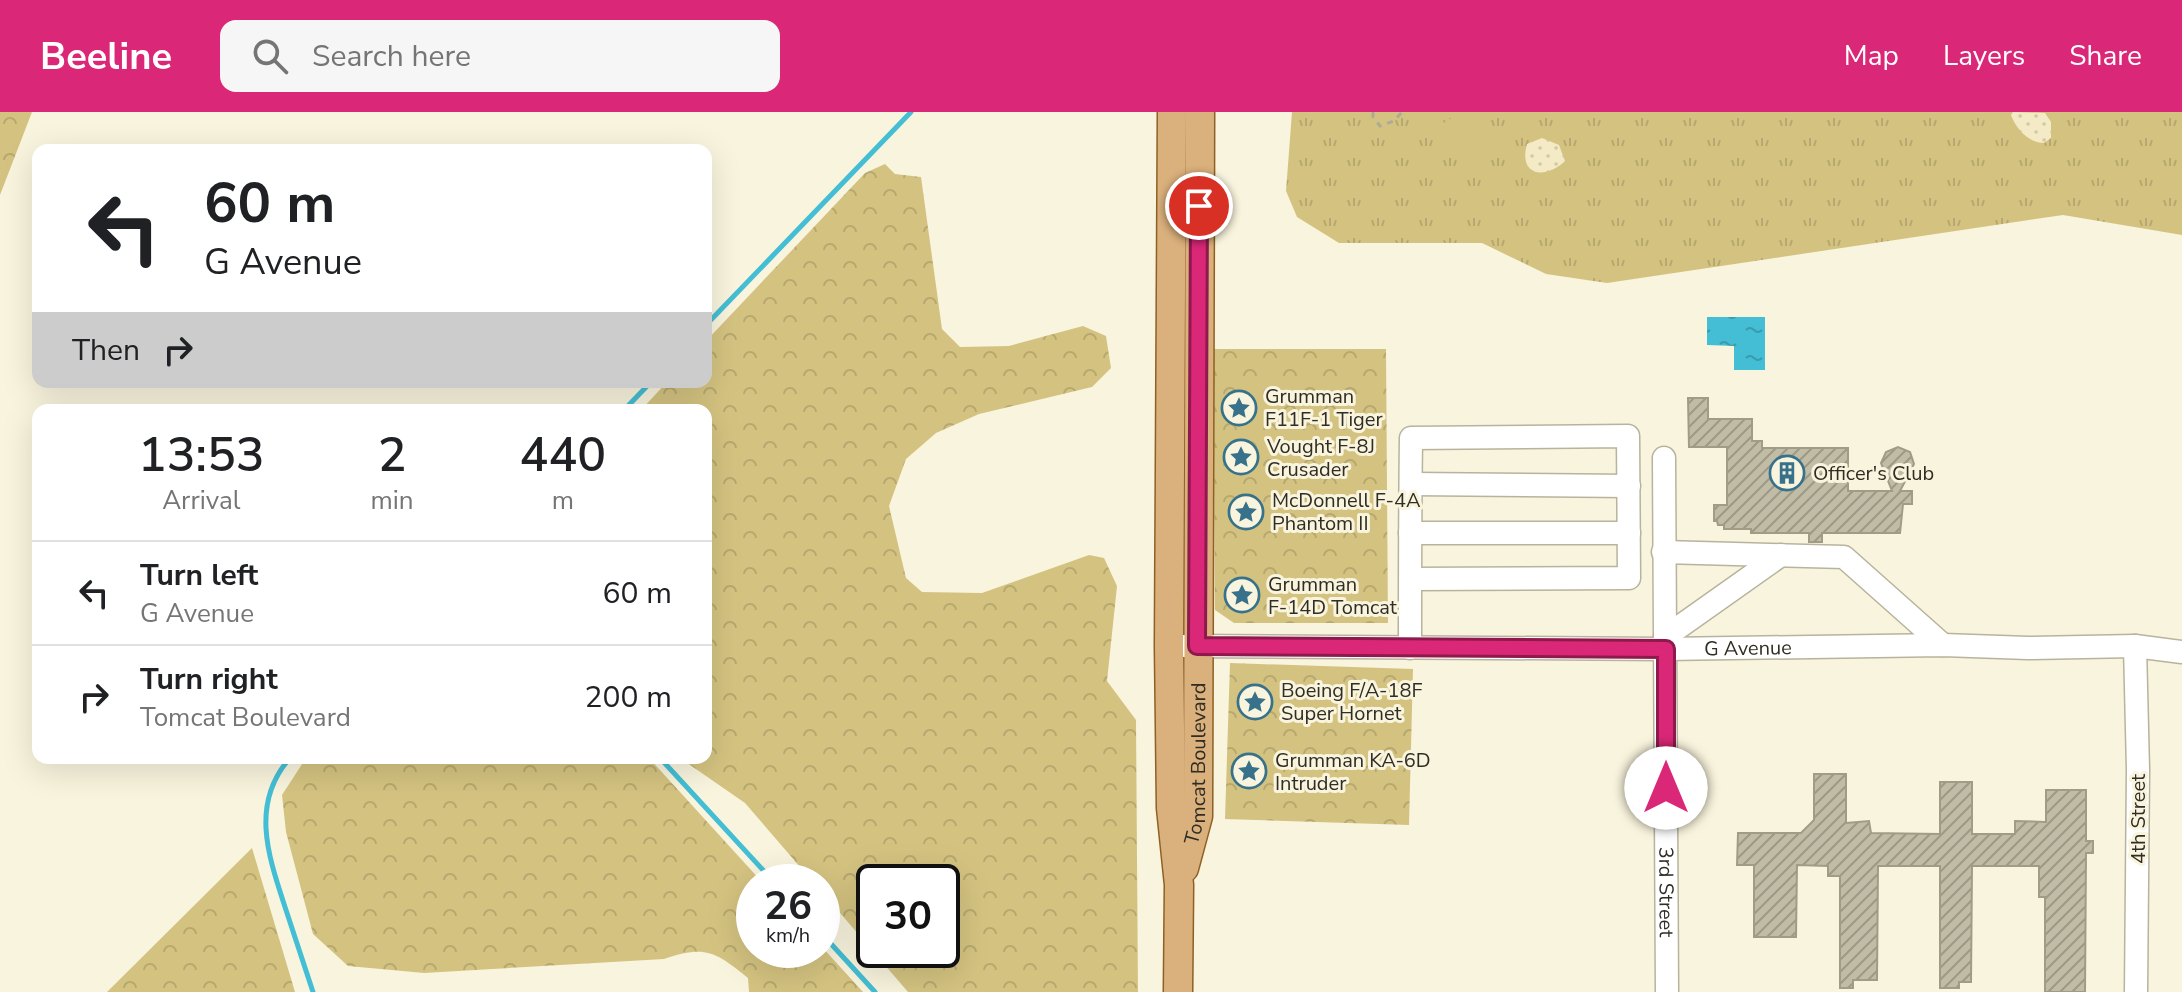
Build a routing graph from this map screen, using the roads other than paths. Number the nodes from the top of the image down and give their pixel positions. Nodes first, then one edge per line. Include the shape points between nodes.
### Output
1 (1172, 112) edge
2 (1200, 112) edge
3 (1664, 458) dead end
4 (1411, 484) junction
5 (1629, 486) junction
6 (1410, 533) junction
7 (1629, 533) junction
8 (1663, 552) junction
9 (1781, 555) junction
10 (1410, 579) junction
11 (1665, 643) junction
12 (1943, 645) junction
13 (1183, 646) junction
14 (2135, 646) junction
15 (1410, 648) junction
16 (2182, 652) edge
17 (1178, 992) edge
18 (1667, 992) edge
19 (2136, 992) edge

1 - 13 main road, Tomcat Boulevard
2 - 13 main road, Tomcat Boulevard
3 - 8 street, 3rd Street
4 - 5 street
4 - 5 street via 1411,438 1628,436
4 - 6 street
5 - 7 street
6 - 7 street
6 - 10 street
7 - 10 street via 1629,578
8 - 9 street
8 - 11 street, 3rd Street
9 - 11 street
9 - 12 street via 1844,557
10 - 15 street
11 - 12 street, G Avenue
11 - 15 street, G Avenue
11 - 18 street, 3rd Street
12 - 14 street, G Avenue
13 - 15 street, G Avenue
13 - 17 main road, Tomcat Boulevard via 1171,808 1179,885
14 - 16 street, G Avenue
14 - 19 street, 4th Street

